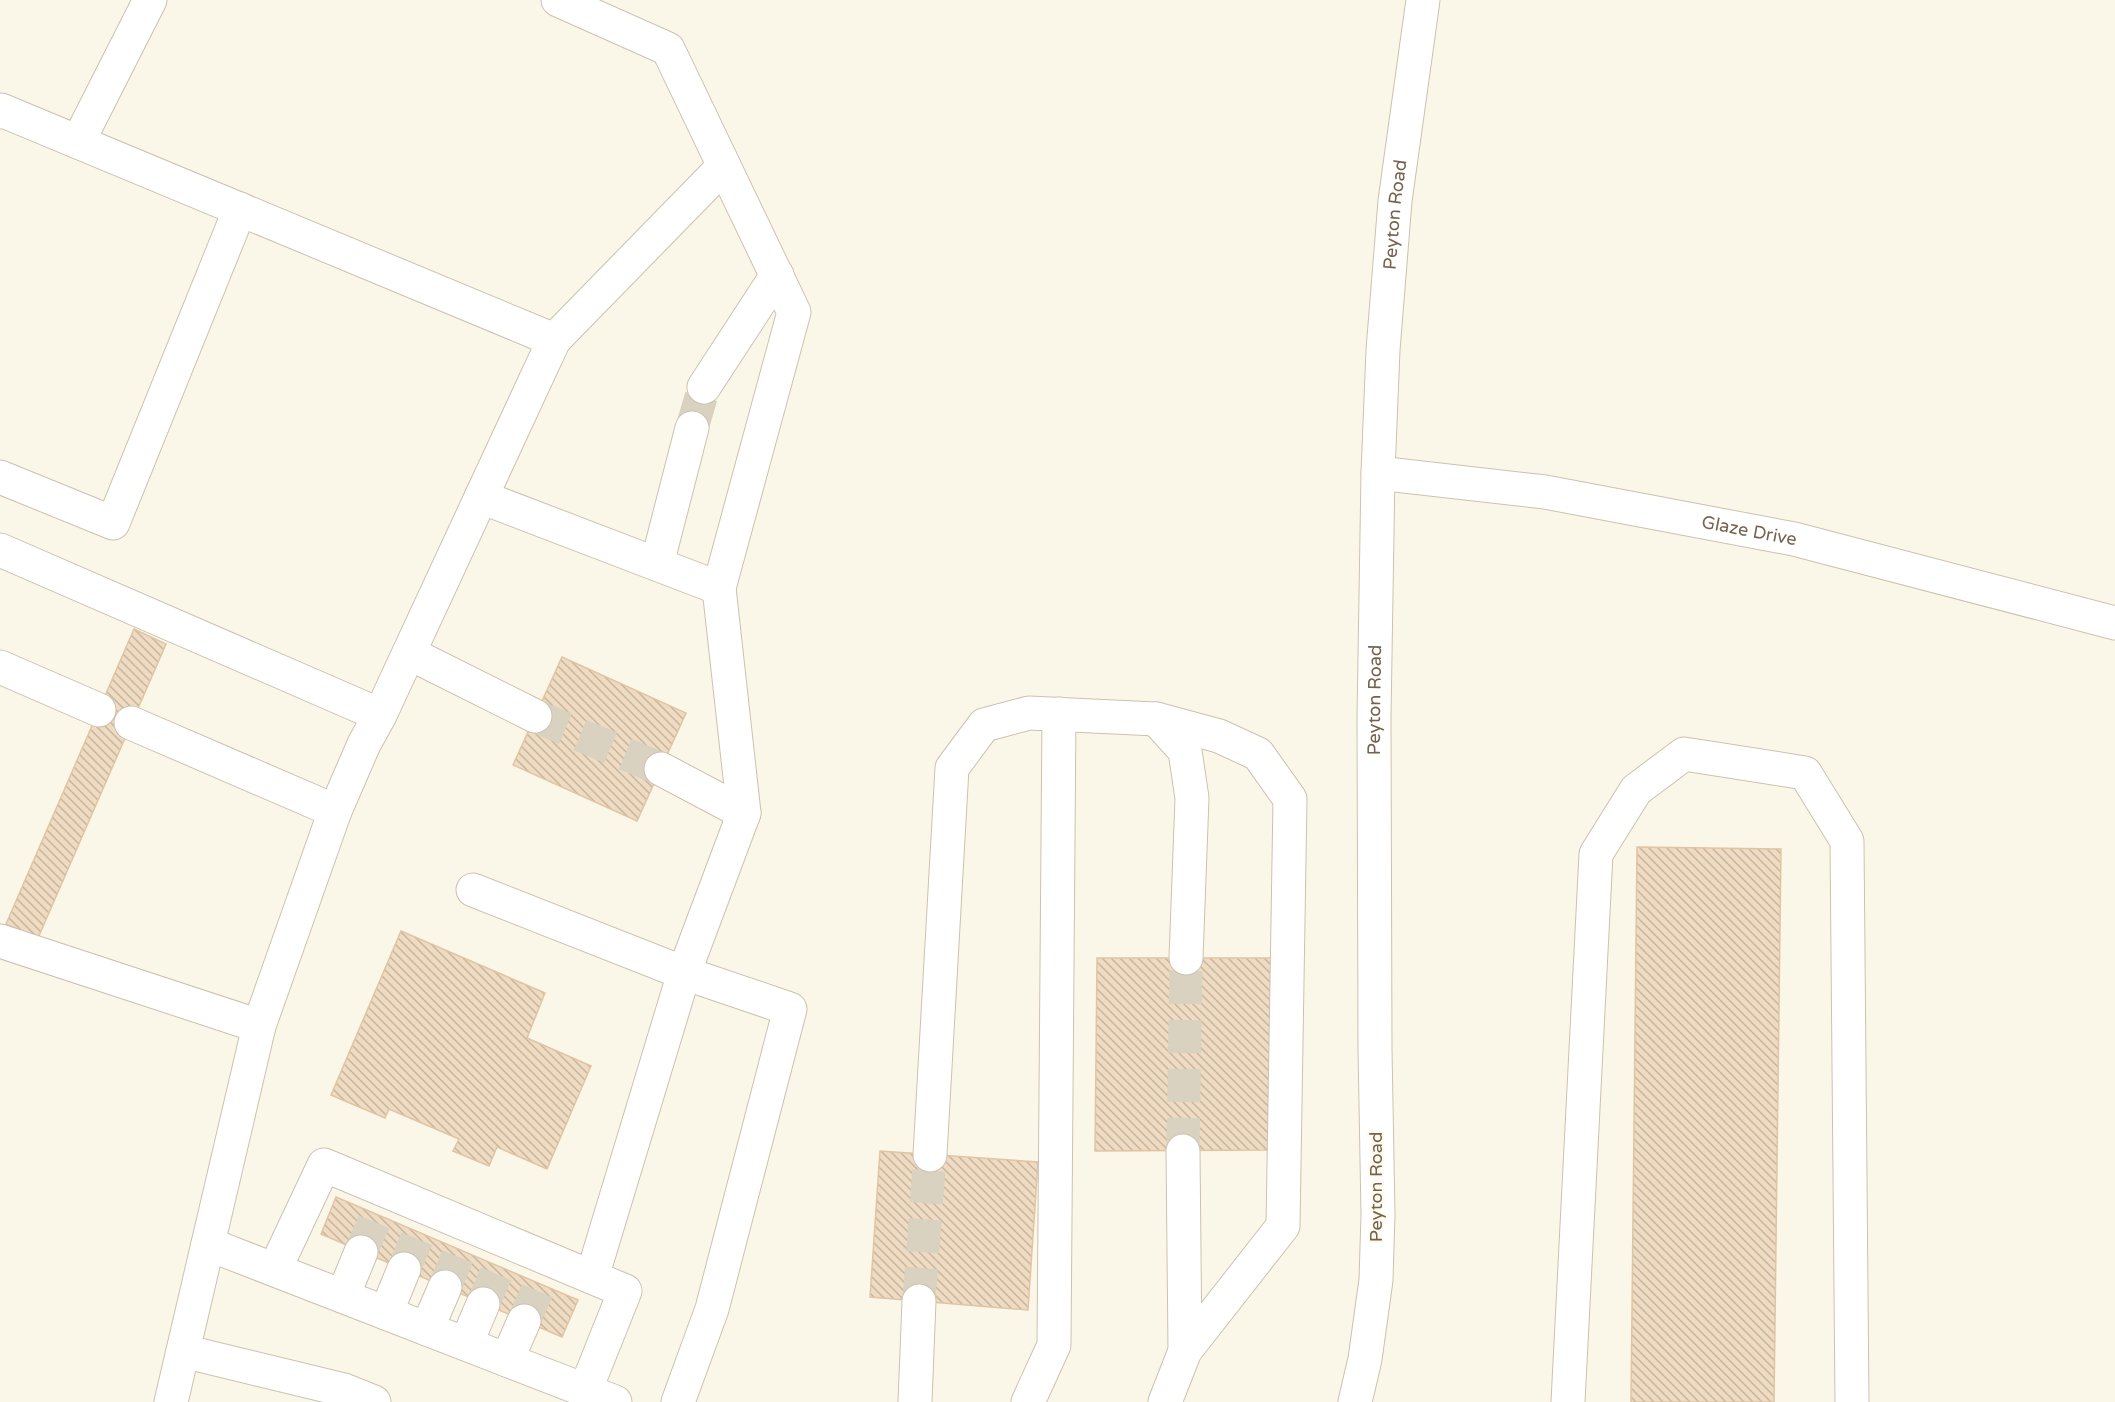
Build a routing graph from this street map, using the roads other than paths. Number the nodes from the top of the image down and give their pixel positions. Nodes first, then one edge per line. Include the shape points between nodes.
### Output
1 (150, 0) edge
2 (558, 0) edge
3 (1423, 0) edge
4 (0, 112) edge
5 (78, 142) junction
6 (724, 166) junction
7 (240, 209) junction
8 (777, 275) junction
9 (554, 340) junction
10 (704, 387) tunnel mouth
11 (692, 428) tunnel mouth
12 (1377, 473) junction
13 (0, 477) edge
14 (481, 497) junction
15 (0, 550) edge
16 (657, 564) junction
17 (719, 588) junction
18 (2115, 623) edge
19 (409, 653) junction
20 (0, 667) edge
21 (99, 710) dead end
22 (380, 714) junction
23 (1059, 714) junction
24 (535, 716) tunnel mouth
25 (1156, 719) junction
26 (131, 723) dead end
27 (661, 770) tunnel mouth
28 (335, 811) junction
29 (744, 813) junction
30 (472, 890) dead end
31 (0, 941) edge
32 (1186, 958) tunnel mouth
33 (684, 973) junction
34 (258, 1026) junction
35 (1183, 1151) tunnel mouth
36 (930, 1155) tunnel mouth
37 (208, 1244) junction
38 (361, 1252) tunnel mouth
39 (275, 1269) junction
40 (404, 1269) tunnel mouth
41 (592, 1277) junction
42 (445, 1287) tunnel mouth
43 (343, 1296) junction
44 (919, 1301) tunnel mouth
45 (483, 1304) tunnel mouth
46 (386, 1313) junction
47 (524, 1321) tunnel mouth
48 (428, 1329) junction
49 (466, 1344) junction
50 (183, 1351) junction
51 (1185, 1351) junction
52 (507, 1360) junction
53 (585, 1391) junction
54 (342, 1396) edge
55 (171, 1402) edge
56 (374, 1402) edge
57 (615, 1402) edge
58 (678, 1402) edge
59 (915, 1402) edge
60 (1028, 1402) edge
61 (1165, 1402) edge
62 (1355, 1402) edge
63 (1568, 1402) edge
64 (1852, 1402) edge

1 - 5 street
2 - 6 street via 668,49
3 - 12 street, Peyton Road via 1395,201
4 - 5 street
5 - 7 street
6 - 8 street
6 - 9 street
7 - 9 street
7 - 13 street via 113,523
8 - 10 street
8 - 17 street via 794,312
9 - 14 street
11 - 16 street
12 - 18 street, Glaze Drive via 1545,492 1794,539
12 - 62 street, Peyton Road via 1374,728 1378,1215 1376,1280
14 - 16 street
14 - 19 street
15 - 22 street
16 - 17 street
17 - 29 street
19 - 22 street
19 - 24 street
20 - 21 street
22 - 28 street
23 - 25 street
23 - 36 street via 1029,712 984,725 952,768
23 - 60 street via 1054,1345
25 - 32 street via 1185,751 1192,798
25 - 51 street via 1219,736 1258,753 1290,799 1283,1226
26 - 28 street
27 - 29 street
28 - 34 street
29 - 33 street
30 - 33 street
31 - 34 street
33 - 41 street
33 - 58 street via 790,1009 712,1310
34 - 37 street
35 - 51 street
37 - 39 street
37 - 50 street
38 - 43 street
39 - 41 street via 324,1165 382,1203 504,1255 545,1272
39 - 43 street
40 - 46 street
41 - 53 street via 625,1291
42 - 48 street
43 - 46 street
44 - 59 street
45 - 49 street
46 - 48 street
47 - 52 street
48 - 49 street
49 - 52 street
50 - 54 street
50 - 55 street
51 - 61 street
52 - 53 street
53 - 57 street
54 - 56 street
63 - 64 street via 1596,854 1636,790 1684,754 1805,773 1847,841

